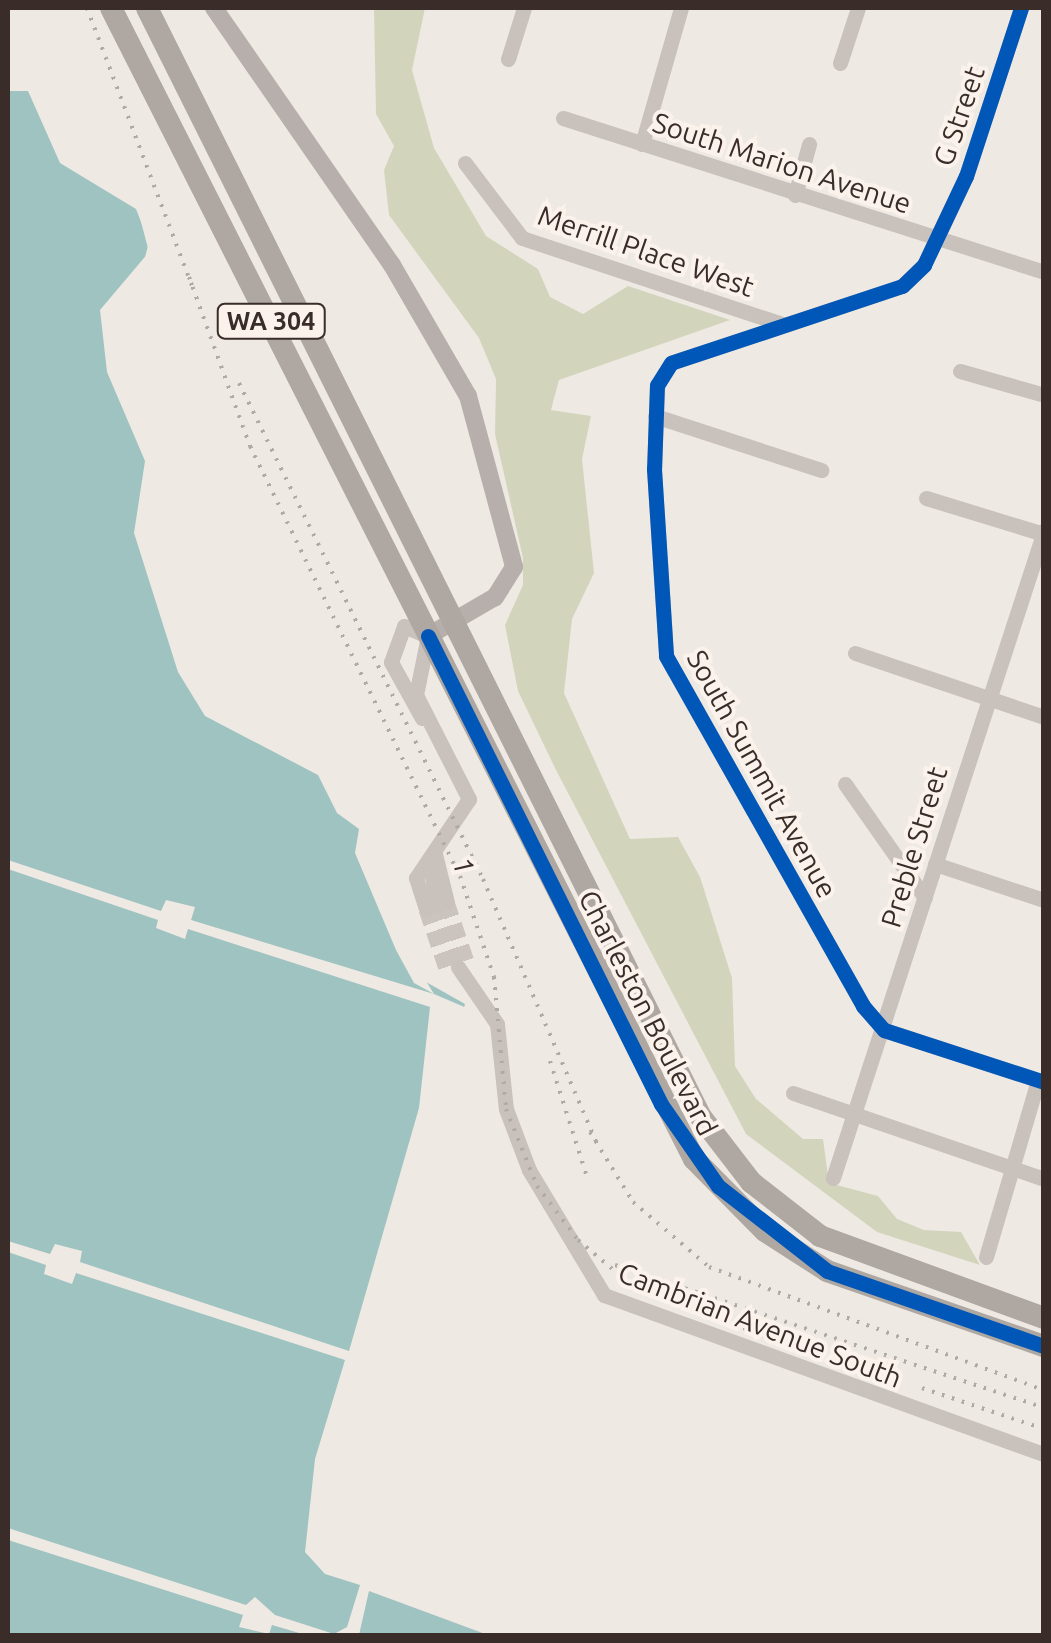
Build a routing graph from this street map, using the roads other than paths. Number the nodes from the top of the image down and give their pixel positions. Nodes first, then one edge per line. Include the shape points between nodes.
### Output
1 (112, 8) edge
2 (147, 8) edge
3 (214, 8) edge
4 (524, 8) edge
5 (681, 8) edge
6 (858, 8) edge
7 (1021, 8) edge
8 (508, 60) dead end
9 (840, 63) dead end
10 (563, 118) dead end
11 (642, 144) junction
12 (808, 144) dead end
13 (465, 163) dead end
14 (795, 195) junction
15 (939, 240) junction
16 (1044, 272) edge
17 (785, 325) junction
18 (960, 371) dead end
19 (1044, 395) edge
20 (655, 416) junction
21 (821, 470) dead end
22 (926, 498) dead end
23 (1043, 533) edge
24 (458, 618) junction
25 (428, 636) junction
26 (855, 652) dead end
27 (988, 697) junction
28 (1044, 717) edge
29 (422, 718) junction
30 (845, 784) dead end
31 (934, 864) junction
32 (925, 898) junction
33 (1044, 900) edge
34 (437, 905) tunnel mouth
35 (458, 967) tunnel mouth
36 (884, 1030) junction
37 (1041, 1081) edge
38 (793, 1094) dead end
39 (852, 1112) junction
40 (1014, 1170) junction
41 (834, 1178) dead end
42 (1044, 1179) edge
43 (986, 1257) dead end
44 (1044, 1318) edge
45 (1044, 1346) edge
46 (1044, 1454) edge

1 - 25 highway, WA 304
2 - 24 highway, WA 304
3 - 24 main road via 392,265 468,396 514,567 495,597
4 - 8 street
5 - 11 street
6 - 9 street
7 - 15 street, G Street
10 - 11 street, South Marion Avenue
11 - 14 street, South Marion Avenue
12 - 14 street
13 - 17 street, Merrill Place West via 522,238
14 - 15 street, South Marion Avenue
15 - 16 street, South Marion Avenue
15 - 17 street, South Summit Avenue via 902,286
17 - 20 street, South Summit Avenue via 671,363 657,385
18 - 19 street
20 - 21 street
20 - 36 street, South Summit Avenue via 666,656
22 - 23 street
23 - 27 street, Preble Street
24 - 25 main road
24 - 44 highway, Charleston Boulevard / WA 304 via 685,1088 738,1168 840,1246
25 - 29 street via 414,683
25 - 29 street via 404,626 391,648 407,704
25 - 45 highway, Charleston Boulevard / WA 304 via 661,1104 718,1186 827,1271
26 - 27 street
27 - 28 street
27 - 31 street, Preble Street
29 - 34 street, 1 via 468,800 434,840
30 - 32 street
31 - 32 street, Preble Street
31 - 33 street
32 - 36 street, Preble Street
35 - 46 street, Cambrian Avenue South via 498,1024 506,1109 522,1156 604,1295
36 - 37 street
36 - 39 street, Preble Street
37 - 40 street
38 - 39 street
39 - 40 street
39 - 41 street, Preble Street
40 - 42 street
40 - 43 street

